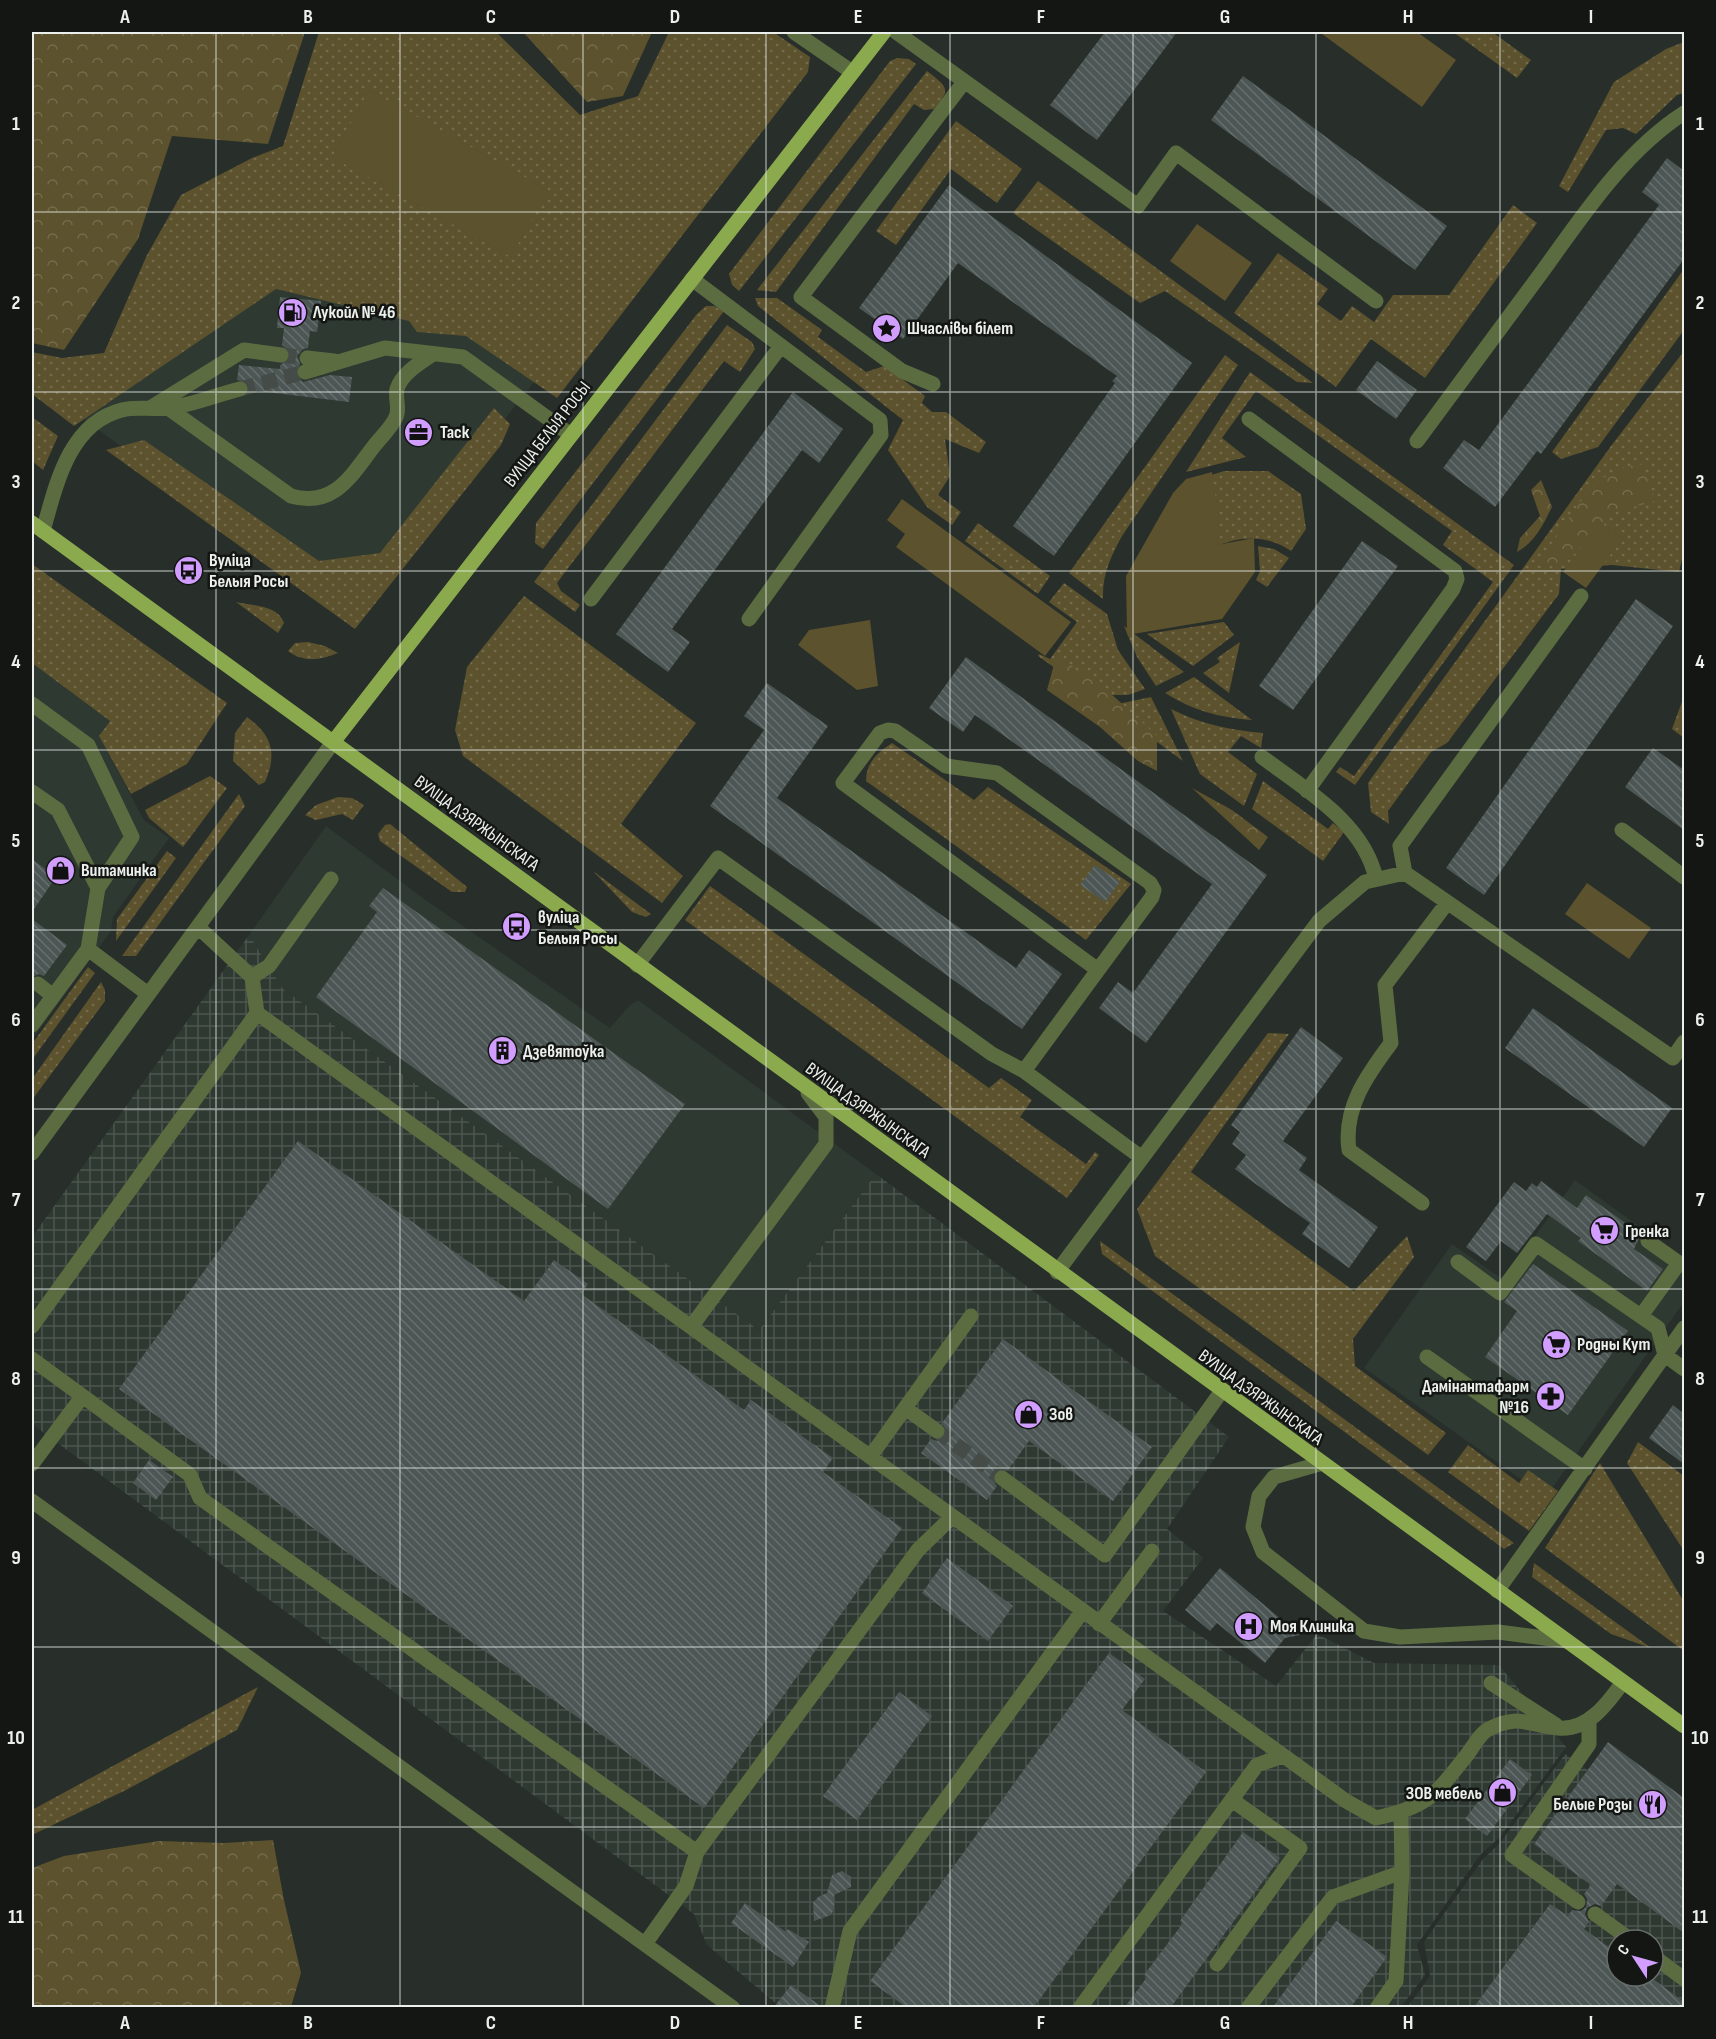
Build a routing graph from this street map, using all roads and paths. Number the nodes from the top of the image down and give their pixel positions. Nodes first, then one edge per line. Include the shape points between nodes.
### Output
1 (794, 32) edge
2 (884, 32) edge
3 (896, 32) edge
4 (852, 72) junction
5 (964, 82) junction
6 (1684, 113) edge
7 (692, 279) junction
8 (1377, 301) dead end
9 (781, 346) junction
10 (433, 354) junction
11 (281, 355) tunnel mouth
12 (306, 365) tunnel mouth
13 (933, 384) dead end
14 (240, 389) tunnel mouth
15 (168, 408) junction
16 (150, 409) junction
17 (1249, 419) dead end
18 (571, 435) junction
19 (1418, 441) dead end
20 (37, 527) edge
21 (1581, 596) dead end
22 (591, 599) dead end
23 (749, 619) dead end
24 (32, 704) edge
25 (334, 741) junction
26 (1262, 757) dead end
27 (1307, 791) junction
28 (32, 792) edge
29 (1622, 830) dead end
30 (1405, 873) junction
31 (1684, 877) edge
32 (331, 879) dead end
33 (1376, 879) junction
34 (98, 888) junction
35 (1447, 903) junction
36 (198, 927) junction
37 (88, 949) junction
38 (637, 965) junction
39 (1098, 970) junction
40 (252, 977) junction
41 (38, 984) dead end
42 (148, 994) junction
43 (53, 996) junction
44 (257, 1013) junction
45 (32, 1025) edge
46 (1684, 1042) edge
47 (1024, 1071) junction
48 (805, 1088) junction
49 (32, 1153) edge
50 (1142, 1158) junction
51 (1422, 1203) dead end
52 (1647, 1241) dead end
53 (1458, 1262) dead end
54 (1057, 1272) junction
55 (971, 1316) dead end
56 (1641, 1316) junction
57 (32, 1326) edge
58 (691, 1327) junction
59 (1684, 1328) edge
60 (1665, 1355) junction
61 (1428, 1357) dead end
62 (32, 1359) edge
63 (1684, 1369) edge
64 (1221, 1392) junction
65 (82, 1397) junction
66 (905, 1408) junction
67 (937, 1431) tunnel mouth
68 (870, 1457) junction
69 (32, 1464) edge
70 (1319, 1464) junction
71 (1586, 1469) junction
72 (1002, 1478) tunnel mouth
73 (32, 1501) edge
74 (952, 1517) junction
75 (1152, 1551) dead end
76 (1497, 1591) junction
77 (1082, 1612) junction
78 (1099, 1624) junction
79 (1567, 1641) junction
80 (1623, 1682) junction
81 (1491, 1683) dead end
82 (1589, 1720) junction
83 (1684, 1726) edge
84 (1561, 1729) junction
85 (1283, 1756) junction
86 (1232, 1800) junction
87 (1401, 1813) junction
88 (697, 1852) junction
89 (1402, 1872) junction
90 (1578, 1902) dead end
91 (1595, 1914) dead end
92 (1614, 1928) edge
93 (645, 1944) junction
94 (1217, 1964) dead end
95 (1665, 1965) edge
96 (1684, 1979) edge
97 (733, 2007) edge
98 (832, 2007) edge
99 (1080, 2007) edge
100 (1248, 2007) edge
101 (1377, 2007) edge

1 - 4 street
2 - 4 main road, ВУЛІЦА БЕЛЫЯ РОСЫ
3 - 5 street
4 - 7 main road, ВУЛІЦА БЕЛЫЯ РОСЫ
5 - 8 street via 1138,206 1176,153
5 - 13 street via 801,297 902,371
6 - 19 street via 1637,149
7 - 9 street
7 - 18 main road, ВУЛІЦА БЕЛЫЯ РОСЫ
9 - 22 street
9 - 23 street via 880,420 881,435
10 - 12 street via 384,348 340,362
10 - 15 street via 408,372 398,389 397,416 356,471 342,487 318,499 291,496
10 - 18 street via 463,357
11 - 16 street via 244,350
14 - 15 street
15 - 16 street
16 - 20 street via 122,410 93,422 66,460
17 - 27 street via 1455,571 1453,589
18 - 25 main road, ВУЛІЦА БЕЛЫЯ РОСЫ
20 - 25 main road, ВУЛІЦА ДЗЯРЖЫНСКАГА
21 - 30 street via 1400,846
24 - 34 street via 88,745 132,837
25 - 36 street, ВУЛІЦА БЕЛЫЯ РОСЫ
25 - 38 main road, ВУЛІЦА ДЗЯРЖЫНСКАГА
26 - 27 street
27 - 33 street via 1356,835 1372,859
28 - 34 street via 58,810
29 - 31 street
30 - 33 street
30 - 35 street
32 - 40 street via 269,966
33 - 50 street via 1365,882 1319,921
34 - 37 street
35 - 46 street via 1673,1058
35 - 51 street via 1385,985 1391,1043 1367,1075 1346,1132 1349,1150
36 - 40 street
36 - 42 street, ВУЛІЦА БЕЛЫЯ РОСЫ
37 - 42 street
37 - 43 street
38 - 47 street via 718,858 992,1054
38 - 48 main road, ВУЛІЦА ДЗЯРЖЫНСКАГА
39 - 39 street via 843,783 880,733 895,731 946,766 997,773 1150,883 1152,897
39 - 47 street
40 - 44 street
41 - 43 street
42 - 49 street, ВУЛІЦА БЕЛЫЯ РОСЫ
43 - 45 street
44 - 57 street
44 - 58 street
47 - 50 street
48 - 54 main road, ВУЛІЦА ДЗЯРЖЫНСКАГА
48 - 58 street via 826,1117 826,1144
50 - 54 street
52 - 56 street via 1679,1263
53 - 56 street via 1500,1293 1536,1244
54 - 64 main road, ВУЛІЦА ДЗЯРЖЫНСКАГА
55 - 66 street
56 - 60 street via 1658,1329
58 - 68 street
59 - 60 street
60 - 63 street
60 - 71 street
61 - 71 street
62 - 65 street
64 - 70 main road, ВУЛІЦА ДЗЯРЖЫНСКАГА
64 - 72 street via 1105,1554
65 - 69 street
65 - 88 street via 190,1475 200,1498
66 - 67 street
66 - 68 street
68 - 74 street
70 - 76 main road, ВУЛІЦА ДЗЯРЖЫНСКАГА
70 - 79 street via 1274,1477 1259,1496 1253,1527 1263,1552 1364,1631 1400,1637 1498,1632
71 - 76 street
73 - 93 street
74 - 77 street
74 - 88 street via 918,1550
75 - 78 street
76 - 79 main road, ВУЛІЦА ДЗЯРЖЫНСКАГА
77 - 78 street
77 - 98 street via 850,1931
78 - 85 street
79 - 80 main road, ВУЛІЦА ДЗЯРЖЫНСКАГА
80 - 82 street
80 - 83 main road, ВУЛІЦА ДЗЯРЖЫНСКАГА
81 - 84 street
82 - 84 street
82 - 90 street via 1589,1744 1512,1855
84 - 87 street via 1511,1719 1484,1732 1437,1793
85 - 86 street via 1257,1765
85 - 87 street via 1346,1802 1376,1818
86 - 94 street via 1300,1848
86 - 99 street
87 - 89 street
88 - 93 street via 686,1886
89 - 100 street via 1333,1898
89 - 101 street via 1396,1981
91 - 92 street
93 - 97 street
95 - 96 street

